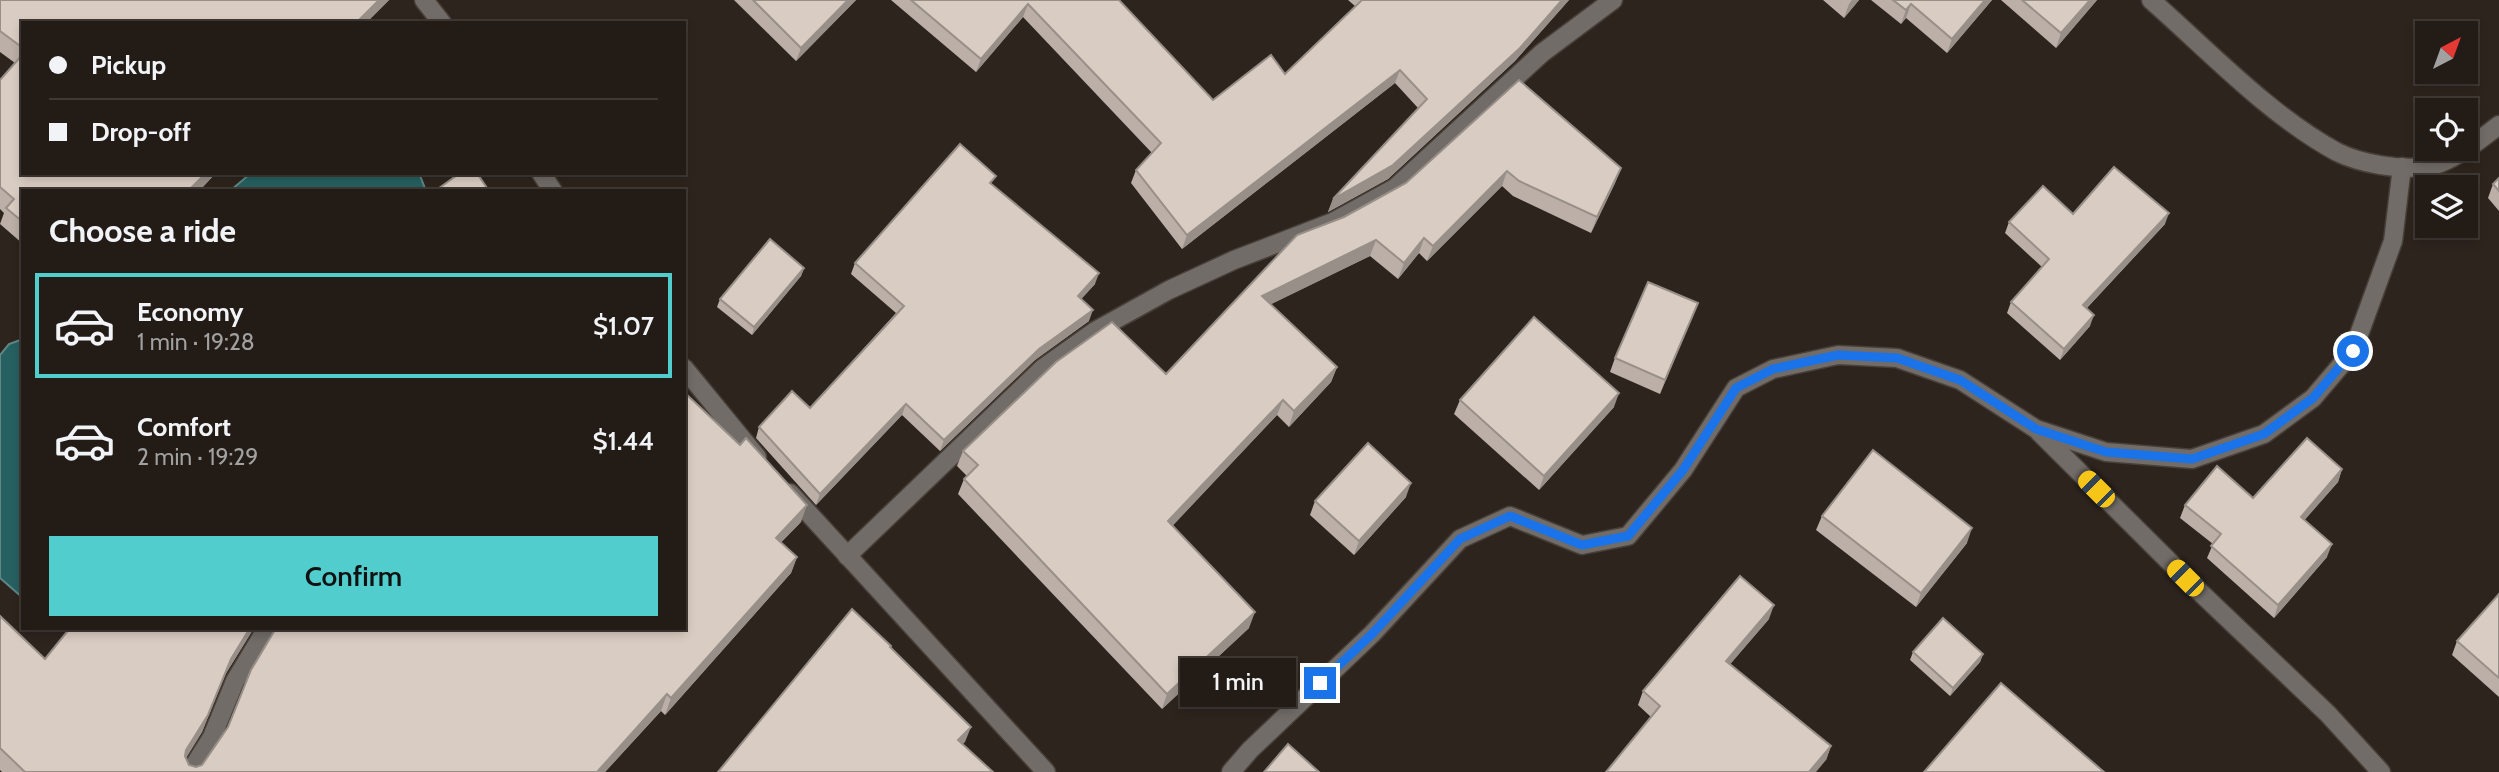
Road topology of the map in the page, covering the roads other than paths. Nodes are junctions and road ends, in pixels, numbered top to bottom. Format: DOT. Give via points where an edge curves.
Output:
graph roads {
  1 [pos="424,0"];
  2 [pos="1612,0"];
  3 [pos="2151,0"];
  4 [pos="440,21"];
  5 [pos="2499,125"];
  6 [pos="2402,167"];
  7 [pos="686,370"];
  8 [pos="2036,429"];
  9 [pos="847,556"];
  10 [pos="266,630"];
  11 [pos="190,772"];
  12 [pos="1046,772"];
  13 [pos="1231,772"];
  14 [pos="2381,772"];
  1 -- 4 [label="street"];
  2 -- 9 [label="street" via="1542,53 1395,188 1333,222 1169,290 1095,331 1043,368"];
  3 -- 6 [label="street" via="2298,128 2340,153 2389,168"];
  5 -- 6 [label="street" via="2469,149 2438,163"];
  6 -- 8 [label="street" via="2393,241 2353,351 2313,398 2264,434 2192,459 2106,452"];
  7 -- 9 [label="street"];
  8 -- 13 [label="street" via="1960,380 1897,358 1838,355 1773,369 1736,388 1683,470 1628,536 1582,545 1510,516 1460,539 1372,634"];
  8 -- 14 [label="street" via="2328,714"];
  9 -- 12 [label="street"];
  10 -- 11 [label="street"];
}
